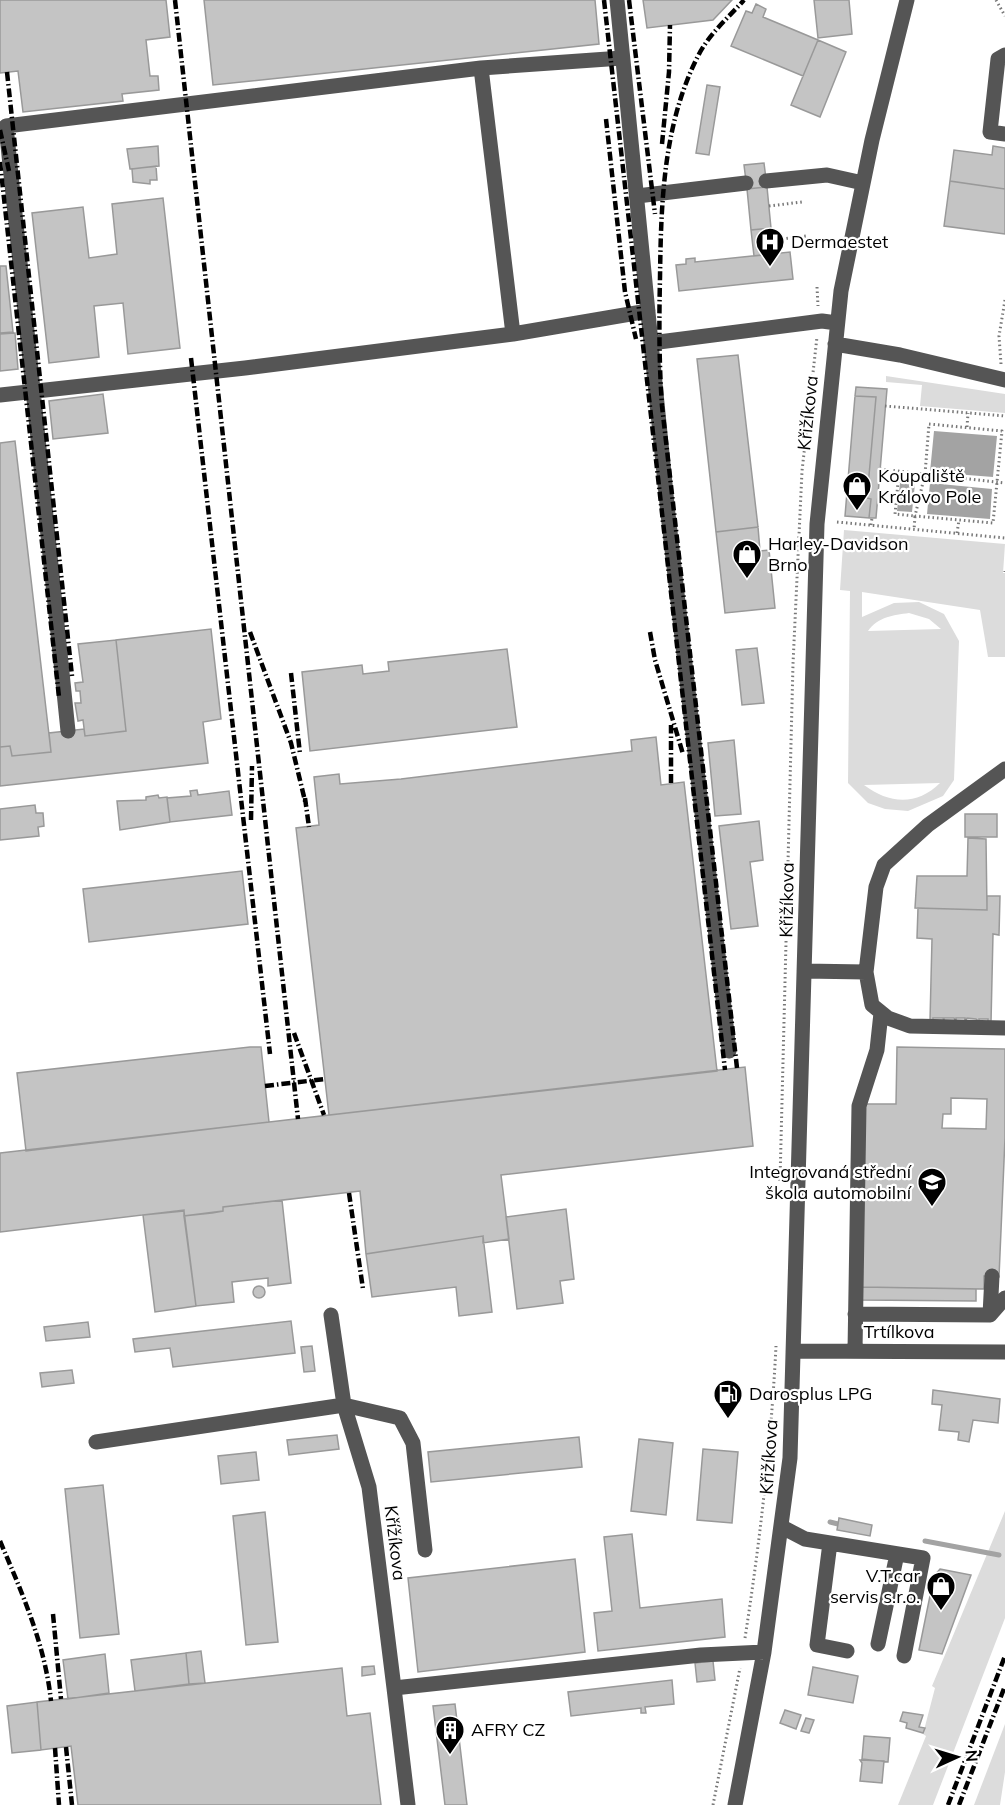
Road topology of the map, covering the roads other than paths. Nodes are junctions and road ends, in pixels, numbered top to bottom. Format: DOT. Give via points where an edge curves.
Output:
graph roads {
  1 [pos="617,0"];
  2 [pos="907,0"];
  3 [pos="1005,55"];
  4 [pos="622,58"];
  5 [pos="481,68"];
  6 [pos="1005,134"];
  7 [pos="766,181"];
  8 [pos="746,183"];
  9 [pos="863,183"];
  10 [pos="637,196"];
  11 [pos="648,311"];
  12 [pos="837,323"];
  13 [pos="513,334"];
  14 [pos="651,343"];
  15 [pos="835,344"];
  16 [pos="1003,380"];
  17 [pos="32,392"];
  18 [pos="0,395"];
  19 [pos="68,731"];
  20 [pos="1005,769"];
  21 [pos="804,971"];
  22 [pos="866,972"];
  23 [pos="881,1013"];
  24 [pos="1005,1028"];
  25 [pos="729,1051"];
  26 [pos="992,1276"];
  27 [pos="1005,1298"];
  28 [pos="855,1314"];
  29 [pos="331,1315"];
  30 [pos="990,1315"];
  31 [pos="793,1351"];
  32 [pos="855,1351"];
  33 [pos="1005,1352"];
  34 [pos="344,1405"];
  35 [pos="96,1442"];
  36 [pos="782,1527"];
  37 [pos="830,1543"];
  38 [pos="426,1550"];
  39 [pos="897,1554"];
  40 [pos="878,1644"];
  41 [pos="847,1651"];
  42 [pos="764,1652"];
  43 [pos="904,1656"];
  44 [pos="394,1688"];
  45 [pos="408,1805"];
  46 [pos="735,1805"];
  1 -- 4 [label="street"];
  2 -- 9 [label="street, Křižíkova"];
  3 -- 6 [label="street" via="998,59 990,132"];
  4 -- 5 [label="street"];
  4 -- 10 [label="street"];
  5 -- 13 [label="street"];
  5 -- 17 [label="street" via="6,126"];
  7 -- 9 [label="street" via="827,175"];
  8 -- 10 [label="street"];
  9 -- 12 [label="street, Křižíkova"];
  10 -- 11 [label="street"];
  11 -- 13 [label="street"];
  11 -- 14 [label="street"];
  12 -- 14 [label="street" via="822,321"];
  12 -- 15 [label="street, Křižíkova"];
  13 -- 17 [label="street"];
  14 -- 25 [label="street"];
  15 -- 16 [label="street"];
  15 -- 21 [label="street, Křižíkova" via="817,524"];
  17 -- 18 [label="street"];
  17 -- 19 [label="street"];
  20 -- 22 [label="street" via="928,825 884,865 876,887"];
  21 -- 22 [label="street"];
  21 -- 31 [label="street, Křižíkova"];
  22 -- 23 [label="street" via="872,1005"];
  23 -- 24 [label="street" via="910,1026"];
  23 -- 28 [label="street" via="877,1050 859,1106"];
  26 -- 30 [label="street"];
  27 -- 30 [label="street"];
  28 -- 30 [label="street"];
  28 -- 32 [label="street"];
  29 -- 34 [label="street, Křížíkova"];
  31 -- 32 [label="street, Trtílkova"];
  31 -- 36 [label="street, Křižíkova" via="790,1458"];
  32 -- 33 [label="street, Trtílkova"];
  34 -- 35 [label="street, Křížíkova"];
  34 -- 38 [label="street, Křížíkova" via="400,1418 413,1443"];
  34 -- 44 [label="street, Křížíkova" via="369,1487"];
  36 -- 37 [label="street" via="805,1539"];
  36 -- 42 [label="street, Křižíkova"];
  37 -- 39 [label="street"];
  37 -- 41 [label="street" via="817,1645"];
  39 -- 40 [label="street"];
  39 -- 43 [label="street" via="923,1558"];
  42 -- 44 [label="street" via="689,1656"];
  42 -- 46 [label="street, Křižíkova"];
  44 -- 45 [label="street, Křížíkova"];
}
